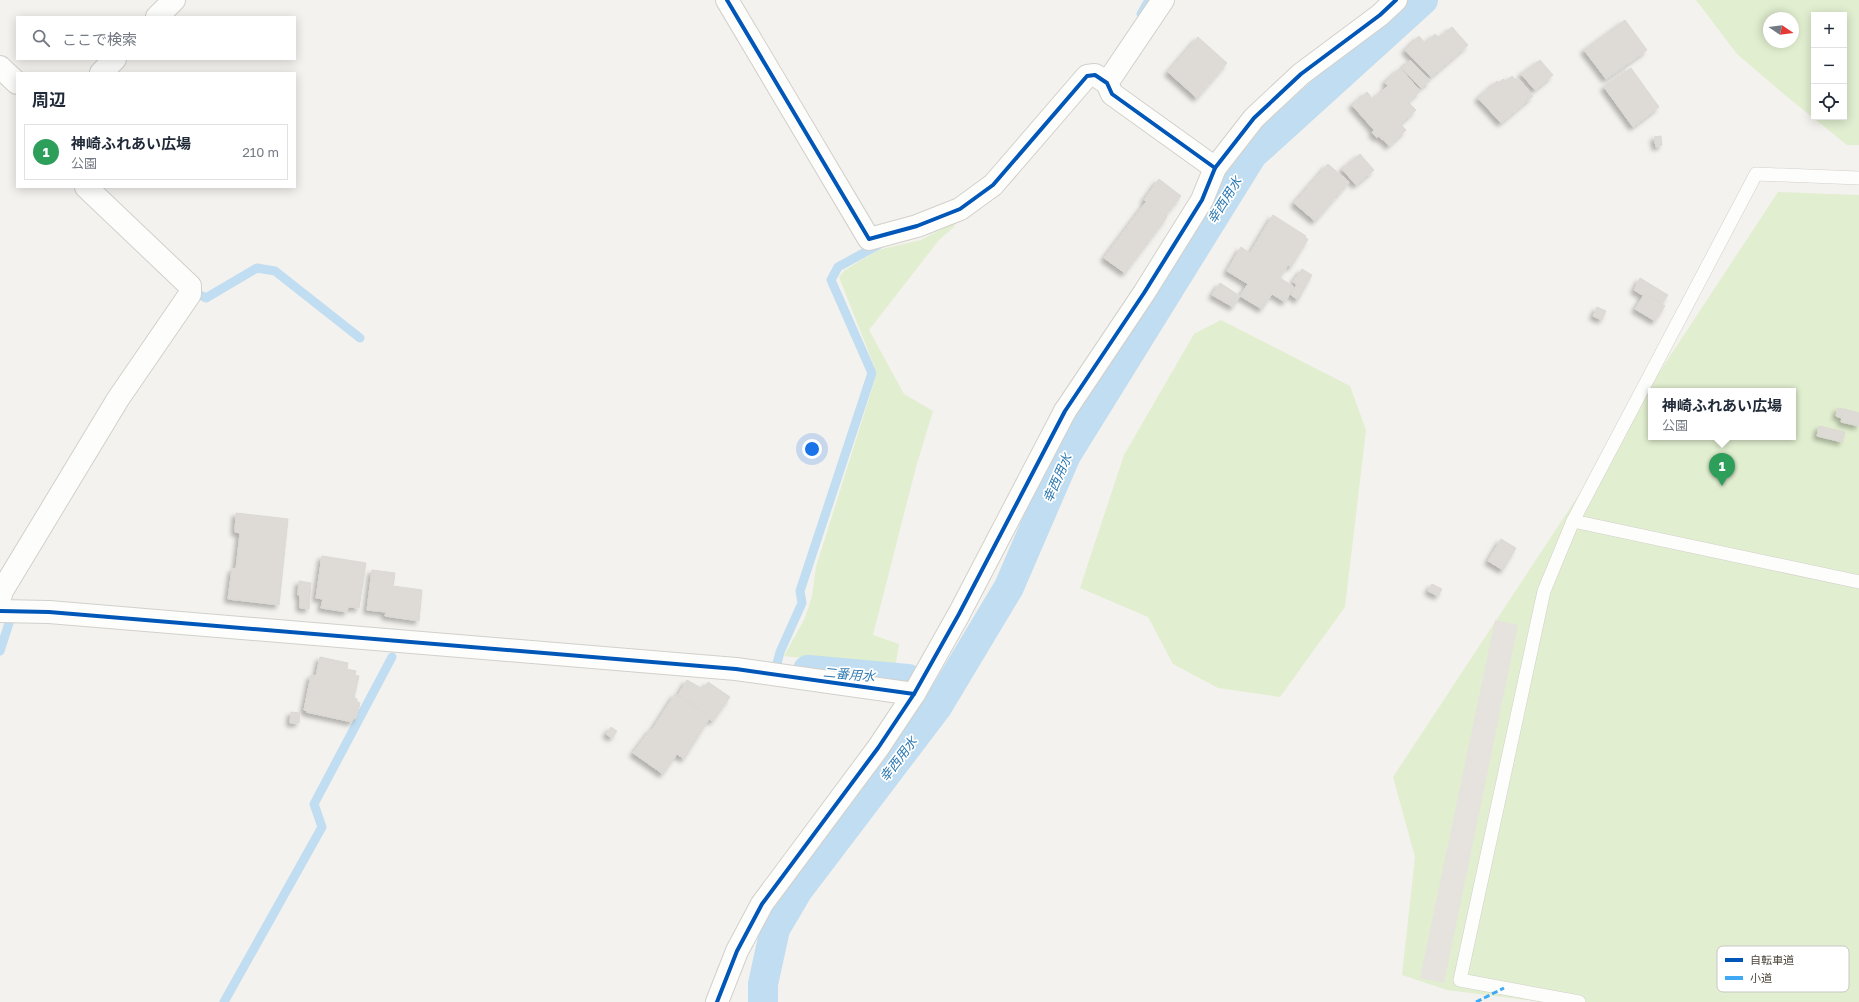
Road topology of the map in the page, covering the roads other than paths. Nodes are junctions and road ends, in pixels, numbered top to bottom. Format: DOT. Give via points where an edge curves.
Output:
graph roads {
  1 [pos="174,0"];
  2 [pos="727,0"];
  3 [pos="1163,0"];
  4 [pos="1396,0"];
  5 [pos="158,16"];
  6 [pos="114,60"];
  7 [pos="0,67"];
  8 [pos="102,72"];
  9 [pos="1101,79"];
  10 [pos="16,82"];
  11 [pos="1215,168"];
  12 [pos="1859,178"];
  13 [pos="87,188"];
  14 [pos="1573,521"];
  15 [pos="1859,582"];
  16 [pos="0,598"];
  17 [pos="0,611"];
  18 [pos="914,694"];
  19 [pos="717,1002"];
  20 [pos="1579,1002"];
  1 -- 5 [label="street"];
  2 -- 9 [label="street" via="869,239 917,226 960,209 992,185 1088,76"];
  3 -- 9 [label="street"];
  4 -- 11 [label="street" via="1296,79 1254,118"];
  6 -- 8 [label="street"];
  7 -- 10 [label="street"];
  9 -- 11 [label="street" via="1112,94"];
  11 -- 18 [label="street" via="1202,200 1065,411 959,614"];
  12 -- 14 [label="lane" via="1756,174"];
  13 -- 16 [label="street" via="190,286 190,294 118,399"];
  14 -- 15 [label="lane"];
  14 -- 20 [label="lane" via="1544,591 1460,980"];
  17 -- 18 [label="street" via="49,612 736,670"];
  18 -- 19 [label="street" via="878,748 762,904 737,951"];
}
